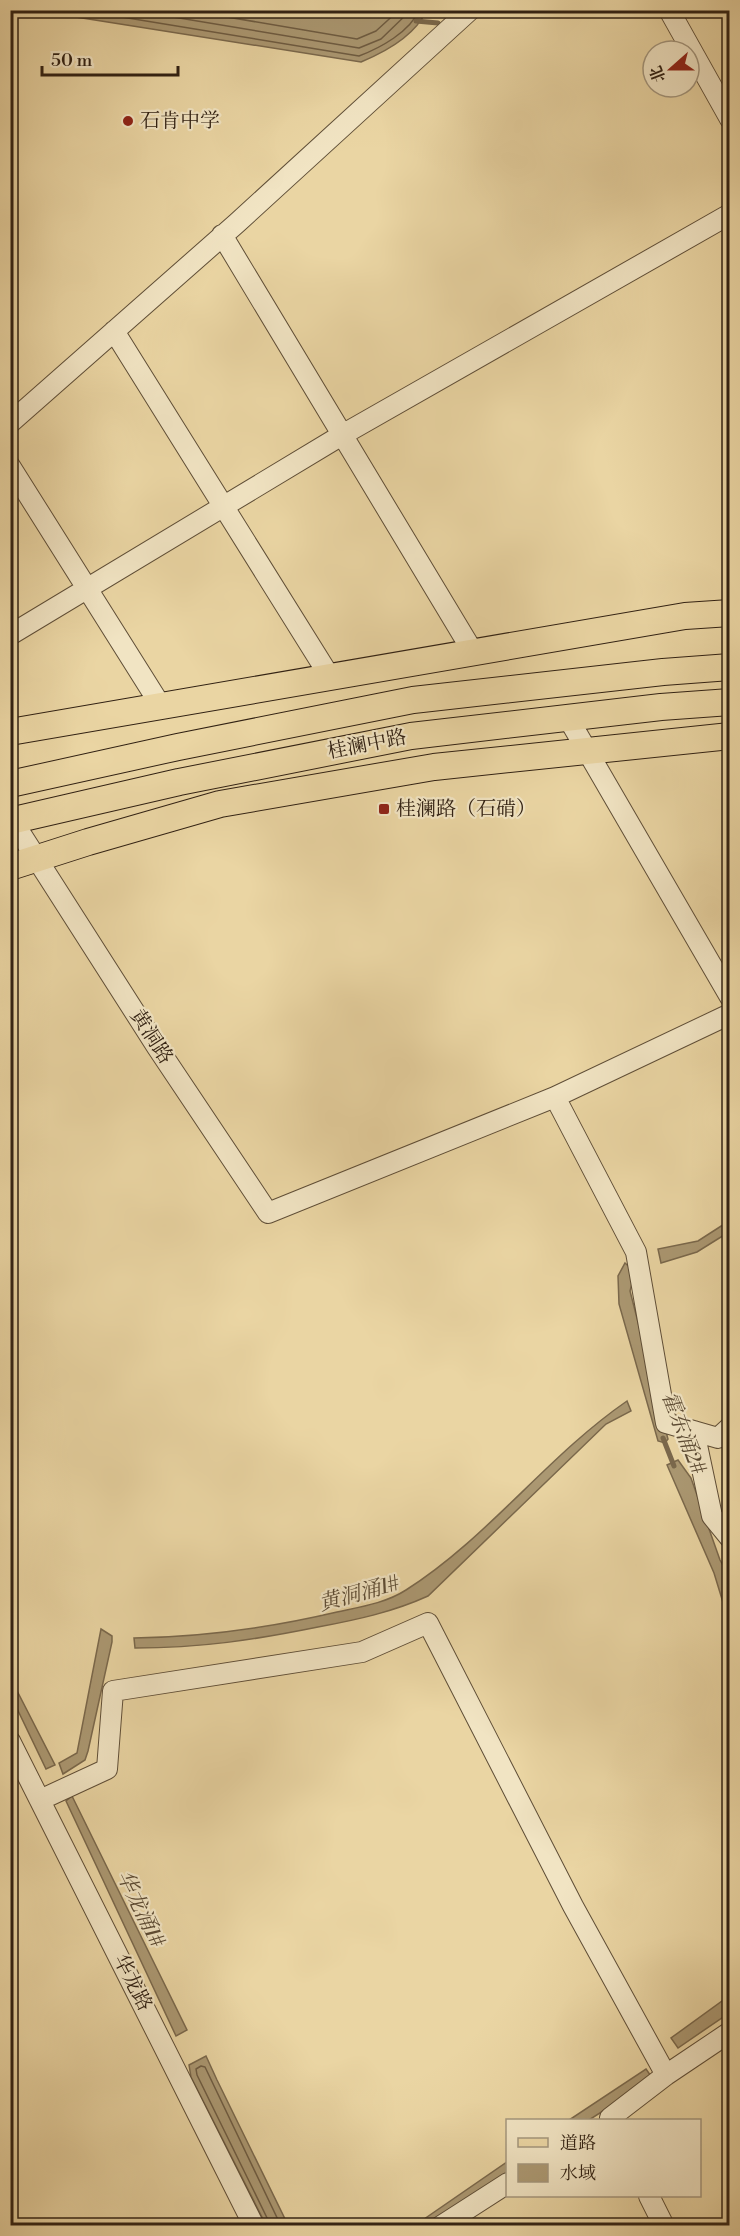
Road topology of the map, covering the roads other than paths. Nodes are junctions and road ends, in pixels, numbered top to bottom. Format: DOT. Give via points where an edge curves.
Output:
graph roads {
  1 [pos="470,10"];
  2 [pos="669,10"];
  3 [pos="729,119"];
  4 [pos="729,214"];
  5 [pos="222,235"];
  6 [pos="114,331"];
  7 [pos="10,423"];
  8 [pos="342,435"];
  9 [pos="10,466"];
  10 [pos="224,507"];
  11 [pos="87,589"];
  12 [pos="729,613"];
  13 [pos="10,635"];
  14 [pos="473,652"];
  15 [pos="729,667"];
  16 [pos="330,677"];
  17 [pos="729,702"];
  18 [pos="392,704"];
  19 [pos="161,706"];
  20 [pos="568,718"];
  21 [pos="10,732"];
  22 [pos="729,736"];
  23 [pos="587,750"];
  24 [pos="10,784"];
  25 [pos="11,820"];
  26 [pos="37,859"];
  27 [pos="10,867"];
  28 [pos="729,997"];
  29 [pos="729,1014"];
  30 [pos="555,1097"];
  31 [pos="729,1427"];
  32 [pos="694,1431"];
  33 [pos="729,1538"];
  34 [pos="10,1741"];
  35 [pos="20,1782"];
  36 [pos="40,1800"];
  37 [pos="729,2032"];
  38 [pos="666,2075"];
  39 [pos="610,2119"];
  40 [pos="506,2184"];
  41 [pos="650,2197"];
  42 [pos="254,2226"];
  43 [pos="441,2226"];
  44 [pos="664,2226"];
  1 -- 5 [label="street"];
  2 -- 3 [label="street"];
  4 -- 8 [label="street"];
  5 -- 6 [label="street"];
  5 -- 8 [label="street"];
  6 -- 7 [label="street"];
  6 -- 10 [label="street"];
  8 -- 10 [label="street"];
  8 -- 14 [label="street"];
  9 -- 11 [label="street"];
  10 -- 11 [label="street"];
  10 -- 16 [label="street"];
  11 -- 13 [label="street"];
  11 -- 19 [label="street"];
  12 -- 14 [label="main road" via="685,616"];
  14 -- 16 [label="main road"];
  14 -- 18 [label="main road"];
  15 -- 18 [label="main road, 桂澜中路"];
  16 -- 19 [label="main road"];
  17 -- 20 [label="main road, 桂澜中路"];
  18 -- 24 [label="main road, 桂澜中路"];
  19 -- 21 [label="main road"];
  20 -- 23 [label="street"];
  20 -- 25 [label="main road, 桂澜中路" via="411,736"];
  22 -- 23 [label="main road"];
  23 -- 26 [label="main road" via="434,766 220,804"];
  23 -- 28 [label="street"];
  25 -- 26 [label="street, 黄洞路"];
  26 -- 27 [label="main road"];
  26 -- 30 [label="street, 黄洞路" via="268,1213"];
  29 -- 30 [label="street"];
  30 -- 32 [label="street" via="636,1252 666,1423"];
  31 -- 32 [label="street" via="718,1438"];
  32 -- 33 [label="street" via="712,1516"];
  34 -- 35 [label="street, 华龙路"];
  35 -- 36 [label="street, 华龙路"];
  36 -- 38 [label="street" via="107,1769 112,1691 362,1652 428,1623 573,1906"];
  36 -- 42 [label="street, 华龙路"];
  37 -- 38 [label="street"];
  38 -- 39 [label="street"];
  40 -- 43 [label="street"];
  41 -- 44 [label="street"];
}
